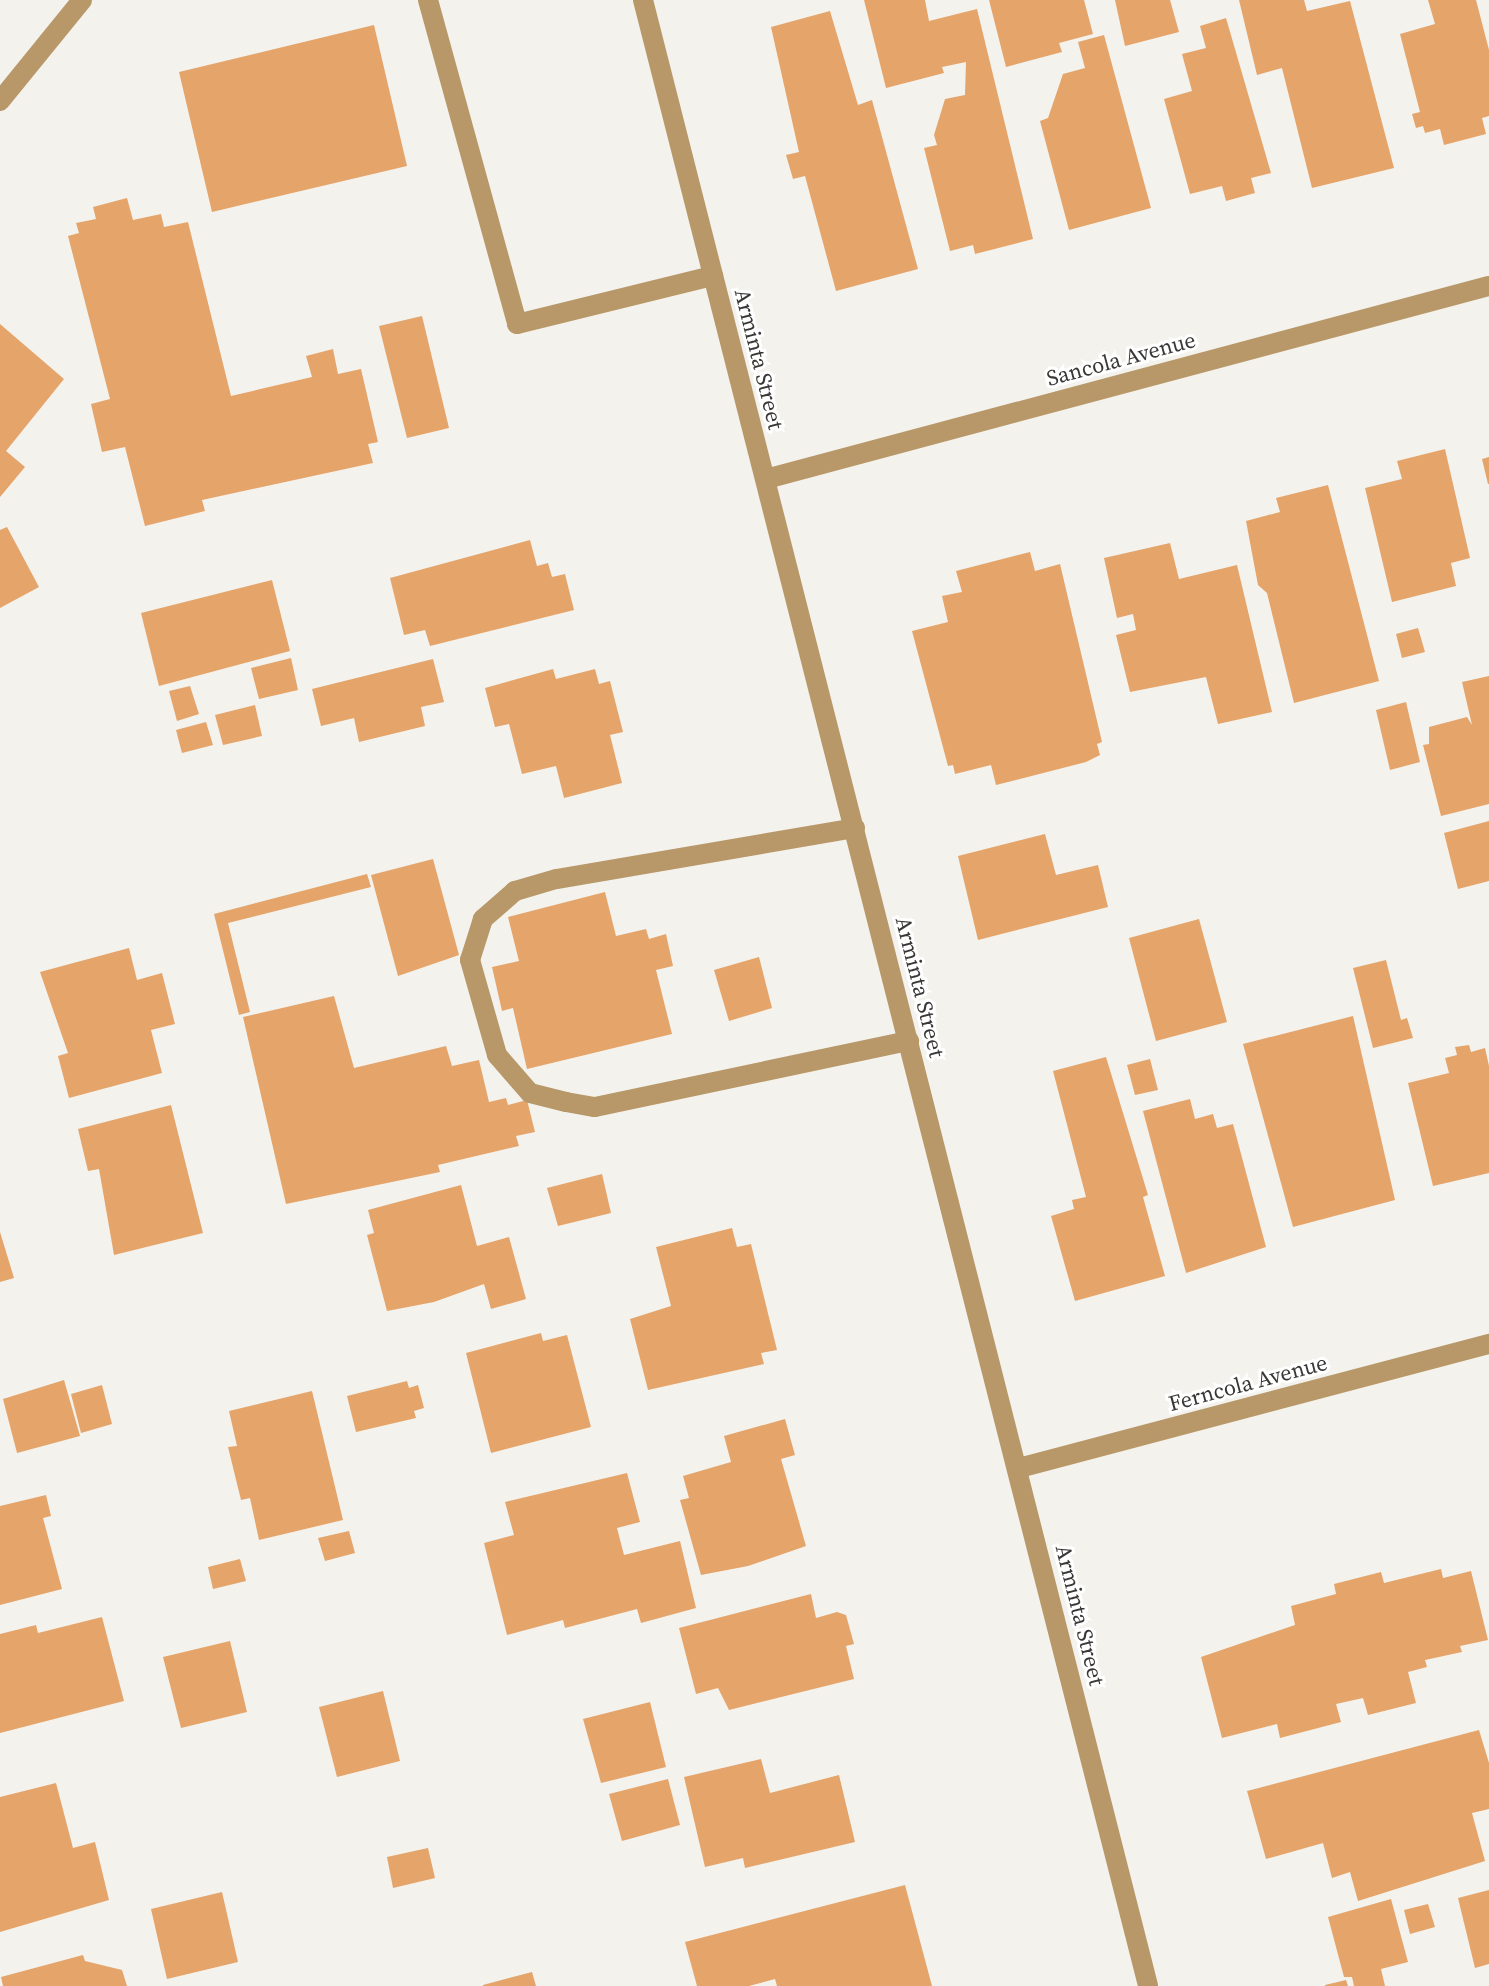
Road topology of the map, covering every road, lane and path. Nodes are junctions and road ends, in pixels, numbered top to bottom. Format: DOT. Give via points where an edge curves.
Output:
graph roads {
  1 [pos="82,0"];
  2 [pos="428,0"];
  3 [pos="643,0"];
  4 [pos="0,101"];
  5 [pos="713,276"];
  6 [pos="1489,286"];
  7 [pos="766,479"];
  8 [pos="855,828"];
  9 [pos="909,1041"];
  10 [pos="1489,1344"];
  11 [pos="1019,1468"];
  12 [pos="1148,1986"];
  1 -- 4 [label="street"];
  2 -- 5 [label="street" via="517,324"];
  3 -- 5 [label="street, Arminta Street"];
  5 -- 7 [label="street, Arminta Street"];
  6 -- 7 [label="street, Sancola Avenue"];
  7 -- 8 [label="street, Arminta Street"];
  8 -- 9 [label="street, Arminta Street"];
  8 -- 9 [label="street" via="556,879 515,891 483,919 470,960 497,1055 530,1093 566,1102 595,1107"];
  9 -- 11 [label="street, Arminta Street"];
  10 -- 11 [label="street, Ferncola Avenue"];
  11 -- 12 [label="street, Arminta Street"];
}
